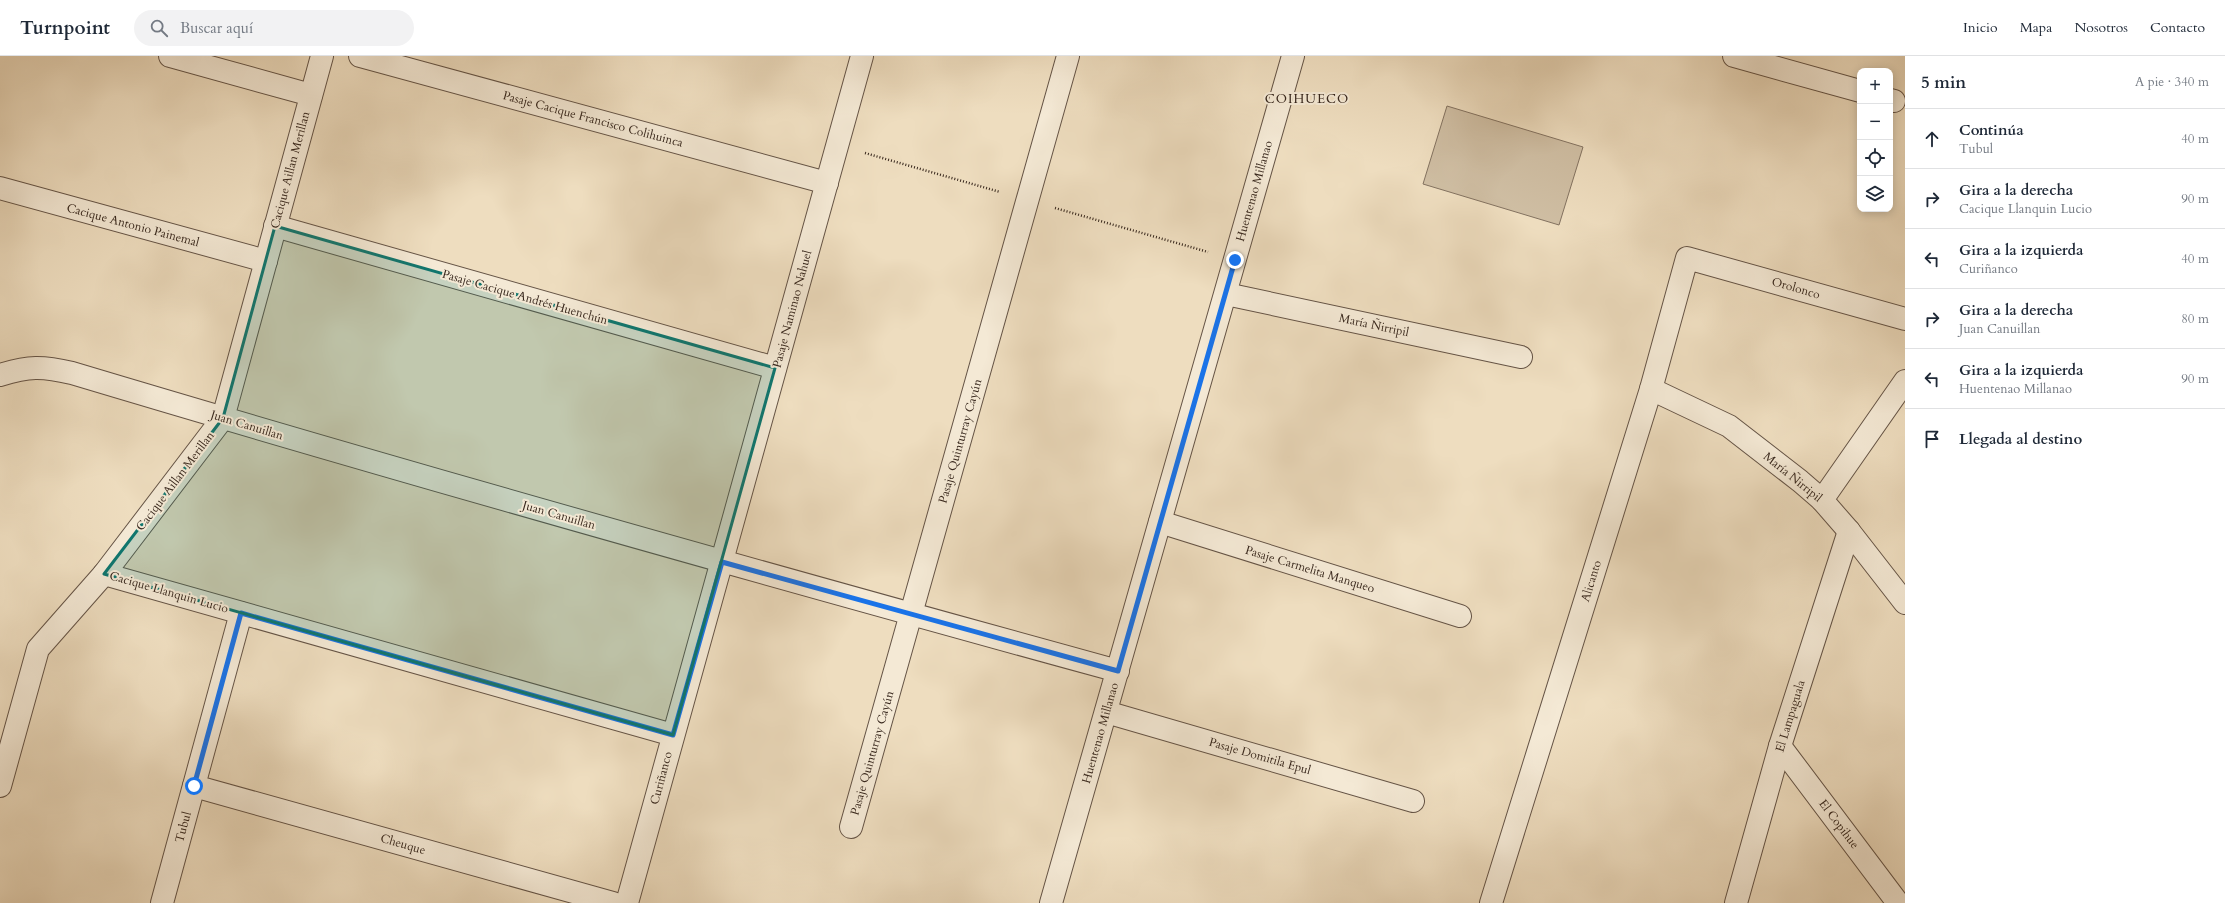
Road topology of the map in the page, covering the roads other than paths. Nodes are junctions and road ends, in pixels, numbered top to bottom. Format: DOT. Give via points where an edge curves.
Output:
graph roads {
  1 [pos="170,56"];
  2 [pos="322,56"];
  3 [pos="360,56"];
  4 [pos="862,56"];
  5 [pos="1068,56"];
  6 [pos="1293,56"];
  7 [pos="1734,56"];
  8 [pos="1759,59"];
  9 [pos="1857,91"];
  10 [pos="311,95"];
  11 [pos="827,183"];
  12 [pos="0,188"];
  13 [pos="275,226"];
  14 [pos="1687,258"];
  15 [pos="266,261"];
  16 [pos="1226,294"];
  17 [pos="1905,319"];
  18 [pos="1522,357"];
  19 [pos="776,368"];
  20 [pos="0,374"];
  21 [pos="1905,381"];
  22 [pos="1651,389"];
  23 [pos="223,418"];
  24 [pos="1822,500"];
  25 [pos="1160,522"];
  26 [pos="1849,531"];
  27 [pos="722,562"];
  28 [pos="104,574"];
  29 [pos="1905,602"];
  30 [pos="241,613"];
  31 [pos="911,614"];
  32 [pos="1460,616"];
  33 [pos="1118,671"];
  34 [pos="1106,712"];
  35 [pos="673,735"];
  36 [pos="1780,746"];
  37 [pos="0,786"];
  38 [pos="194,786"];
  39 [pos="1413,801"];
  40 [pos="851,827"];
  41 [pos="162,903"];
  42 [pos="613,903"];
  43 [pos="627,903"];
  44 [pos="1051,903"];
  45 [pos="1492,903"];
  46 [pos="1736,903"];
  47 [pos="1898,903"];
  1 -- 10 [label="street"];
  2 -- 10 [label="street, Cacique Aillan Merillan"];
  3 -- 11 [label="street, Pasaje Cacique Francisco Colihuinca"];
  4 -- 11 [label="street, Pasaje Naminao Nahuel"];
  5 -- 31 [label="street, Pasaje Quinturray Cayún"];
  6 -- 16 [label="street, Huentenao Millanao"];
  7 -- 8 [label="street"];
  8 -- 9 [label="street"];
  10 -- 13 [label="street, Cacique Aillan Merillan"];
  11 -- 19 [label="street, Pasaje Naminao Nahuel"];
  12 -- 15 [label="street, Cacique Antonio Painemal"];
  13 -- 15 [label="street, Cacique Aillan Merillan"];
  13 -- 19 [label="street, Pasaje Cacique Andrés Huenchún"];
  14 -- 17 [label="street, Orolonco"];
  14 -- 22 [label="street, Alicanto"];
  15 -- 23 [label="street, Cacique Aillan Merillan"];
  16 -- 18 [label="street, María Ñirripil"];
  16 -- 25 [label="street, Huentenao Millanao"];
  19 -- 27 [label="street, Pasaje Naminao Nahuel"];
  20 -- 23 [label="street, Juan Canuillan" via="23,368 46,367"];
  21 -- 24 [label="street"];
  22 -- 24 [label="street, María Ñirripil" via="1729,426"];
  22 -- 45 [label="street, Alicanto"];
  23 -- 27 [label="street, Juan Canuillan"];
  23 -- 28 [label="street, Cacique Aillan Merillan"];
  24 -- 26 [label="street, María Ñirripil"];
  25 -- 32 [label="street, Pasaje Carmelita Manqueo"];
  25 -- 33 [label="street, Huentenao Millanao"];
  26 -- 29 [label="street, María Ñirripil"];
  26 -- 36 [label="street, El Lampaguala"];
  27 -- 31 [label="street, Juan Canuillan"];
  27 -- 35 [label="street, Curiñanco"];
  28 -- 30 [label="street, Cacique Llanquin Lucio"];
  28 -- 37 [label="street, Cacique Aillan Merillan" via="38,649"];
  30 -- 35 [label="street, Cacique Llanquin Lucio"];
  30 -- 38 [label="street, Tubul"];
  31 -- 33 [label="street, Juan Canuillan"];
  31 -- 40 [label="street, Pasaje Quinturray Cayún"];
  33 -- 34 [label="street, Huentenao Millanao"];
  34 -- 39 [label="street, Pasaje Domitila Epul"];
  34 -- 44 [label="street, Huentenao Millanao"];
  35 -- 43 [label="street, Curiñanco"];
  36 -- 46 [label="street, El Lampaguala"];
  36 -- 47 [label="street, El Copihue"];
  38 -- 41 [label="street, Tubul"];
  38 -- 42 [label="street, Cheuque"];
}
